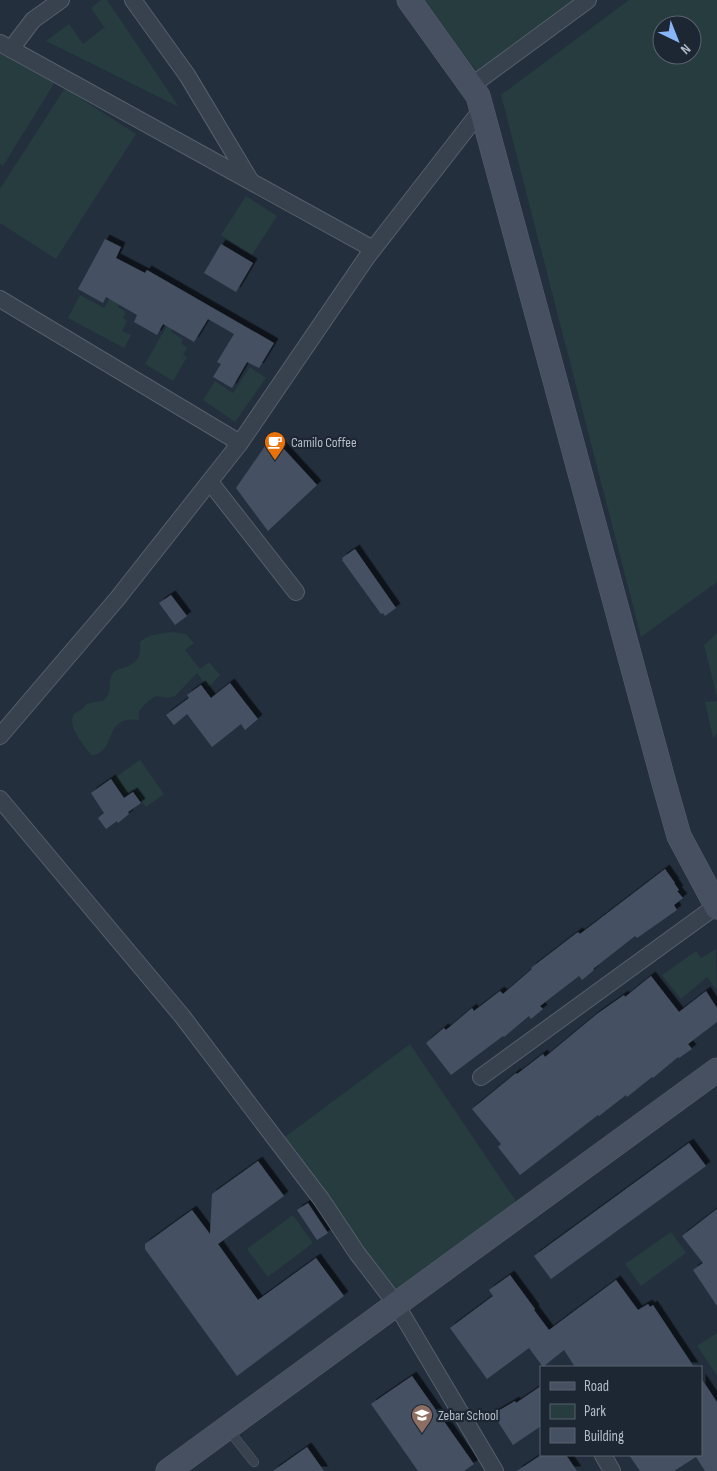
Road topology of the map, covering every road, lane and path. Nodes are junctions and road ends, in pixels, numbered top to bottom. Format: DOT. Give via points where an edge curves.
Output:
graph roads {
  1 [pos="61,0"];
  2 [pos="133,0"];
  3 [pos="409,0"];
  4 [pos="588,0"];
  5 [pos="6,46"];
  6 [pos="471,86"];
  7 [pos="482,109"];
  8 [pos="251,182"];
  9 [pos="373,249"];
  10 [pos="0,299"];
  11 [pos="240,443"];
  12 [pos="210,482"];
  13 [pos="296,592"];
  14 [pos="0,736"];
  15 [pos="0,799"];
  16 [pos="716,906"];
  17 [pos="717,1070"];
  18 [pos="481,1077"];
  19 [pos="396,1304"];
  20 [pos="227,1428"];
  21 [pos="604,1456"];
  22 [pos="254,1462"];
  23 [pos="168,1471"];
  24 [pos="495,1471"];
  25 [pos="612,1471"];
  1 -- 5 [label="street" via="33,20"];
  2 -- 8 [label="street" via="186,75"];
  3 -- 6 [label="street"];
  4 -- 6 [label="street"];
  5 -- 8 [label="street"];
  6 -- 7 [label="street"];
  7 -- 9 [label="street"];
  7 -- 16 [label="street" via="679,836"];
  8 -- 9 [label="street"];
  9 -- 11 [label="street"];
  10 -- 11 [label="street"];
  11 -- 12 [label="street"];
  12 -- 13 [label="street"];
  12 -- 14 [label="street" via="117,599"];
  15 -- 19 [label="street" via="182,1016"];
  16 -- 18 [label="street"];
  17 -- 19 [label="street"];
  19 -- 20 [label="street"];
  19 -- 24 [label="street"];
  20 -- 22 [label="lane"];
  20 -- 23 [label="street"];
  21 -- 25 [label="street"];
}
